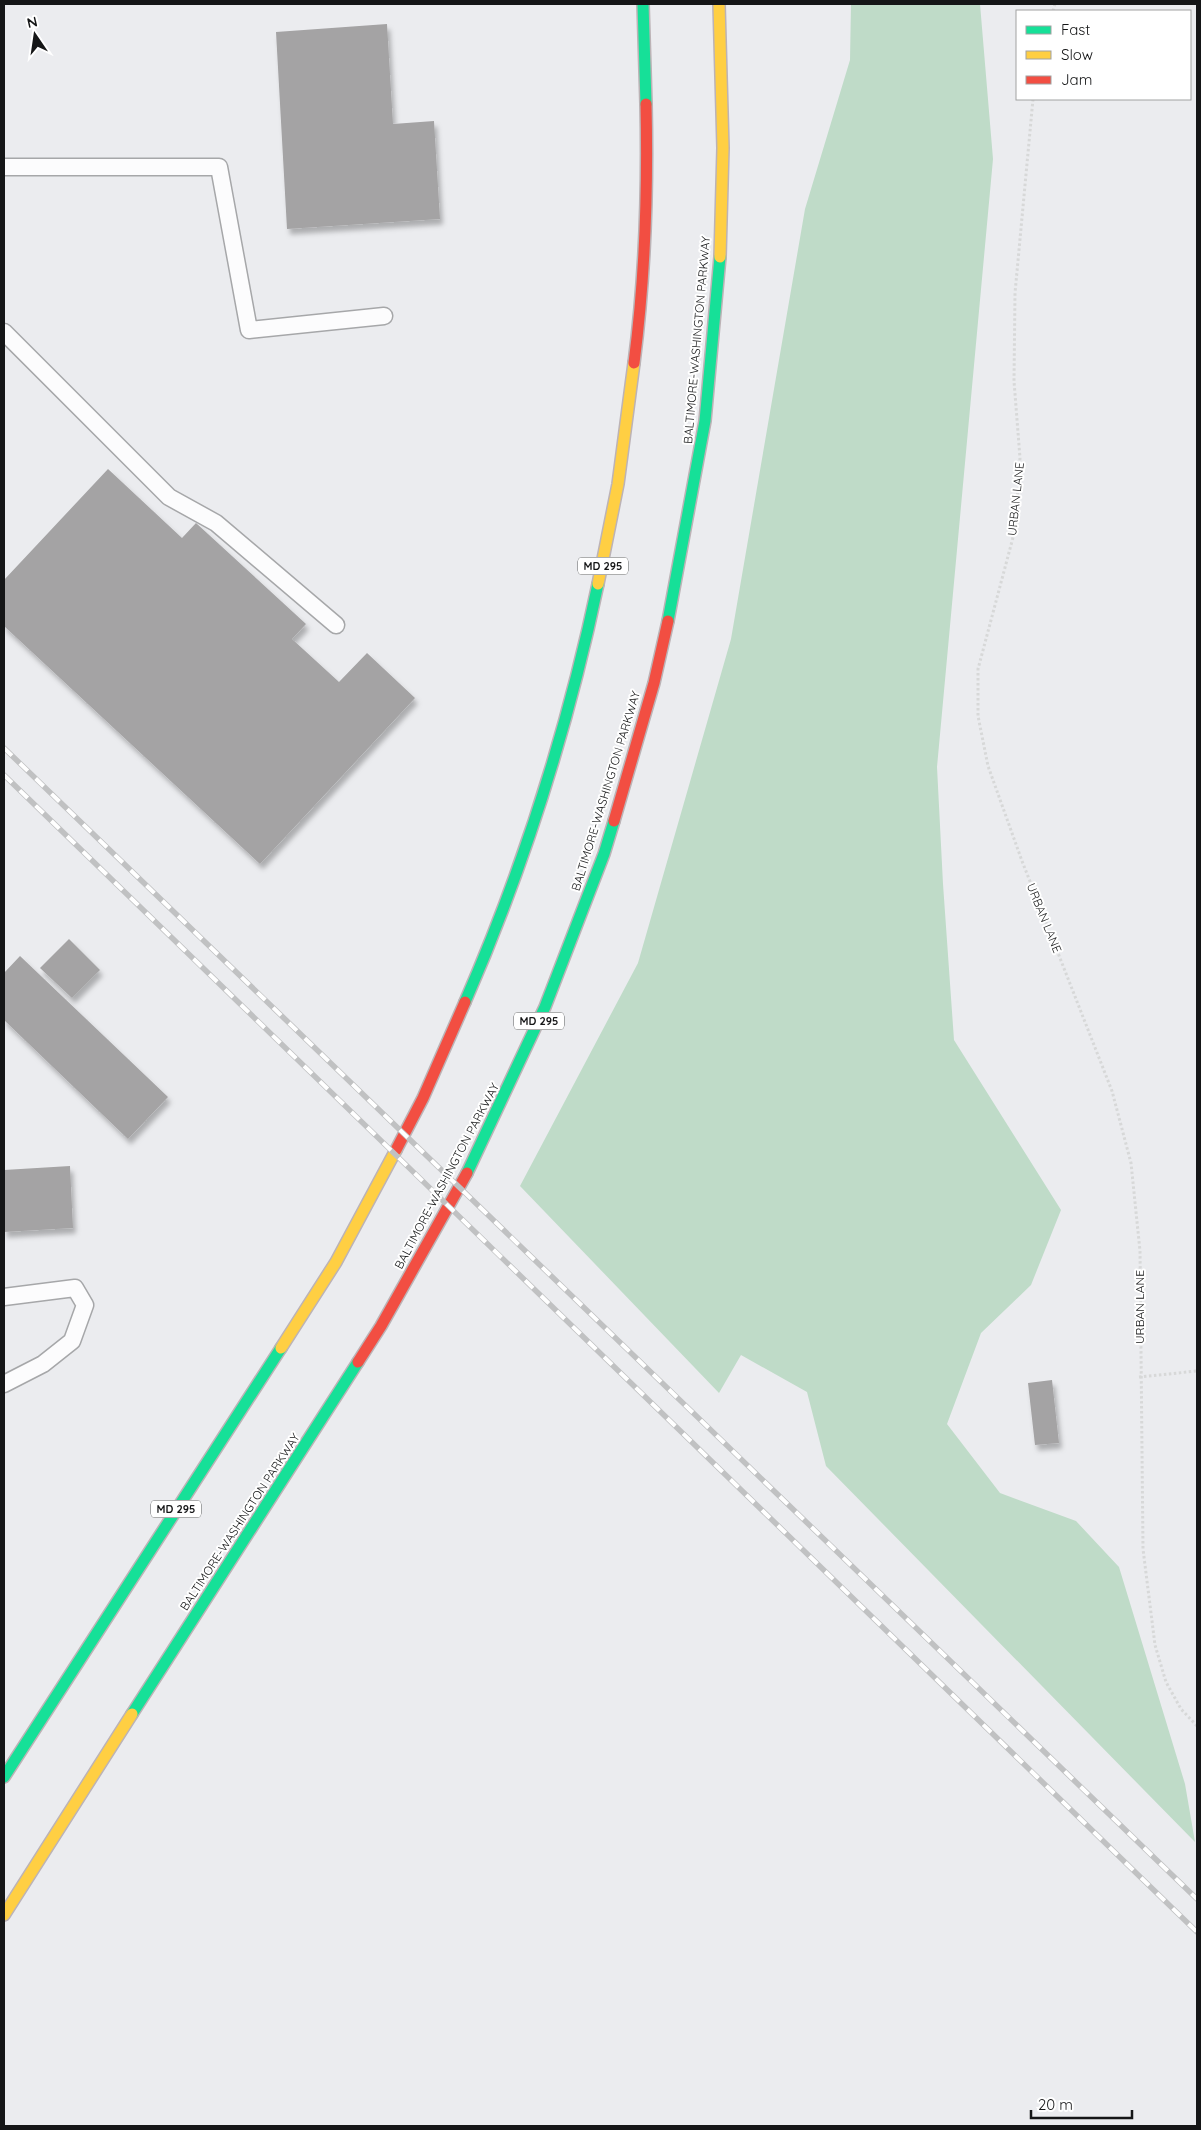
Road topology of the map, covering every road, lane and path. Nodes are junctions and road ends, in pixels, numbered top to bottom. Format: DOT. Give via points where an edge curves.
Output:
graph roads {
  1 [pos="644,4"];
  2 [pos="719,4"];
  3 [pos="1033,100"];
  4 [pos="4,167"];
  5 [pos="384,316"];
  6 [pos="4,332"];
  7 [pos="336,626"];
  8 [pos="4,1298"];
  9 [pos="1197,1371"];
  10 [pos="1140,1377"];
  11 [pos="4,1384"];
  12 [pos="1197,1726"];
  13 [pos="4,1777"];
  14 [pos="4,1915"];
  1 -- 13 [label="highway, MD 295" via="648,117 646,202 625,437 595,604 574,691 525,853 487,952 422,1100 349,1241"];
  2 -- 14 [label="highway, BALTIMORE-WASHINGTON PARKWAY / MD 295" via="723,148 721,240 705,421 675,590 654,683 604,854 578,926 507,1092 419,1262 327,1412"];
  3 -- 10 [label="path, URBAN LANE" via="1015,293 1014,381 1020,458 1015,530 978,669 978,716 988,766 1112,1091 1132,1163 1140,1251"];
  4 -- 5 [label="lane" via="219,167 249,330"];
  6 -- 7 [label="lane" via="169,497 216,524"];
  8 -- 11 [label="lane" via="75,1288 85,1305 72,1341 43,1364"];
  9 -- 10 [label="path"];
  10 -- 12 [label="path, URBAN LANE" via="1143,1549 1155,1646 1166,1682 1181,1709"];
}
